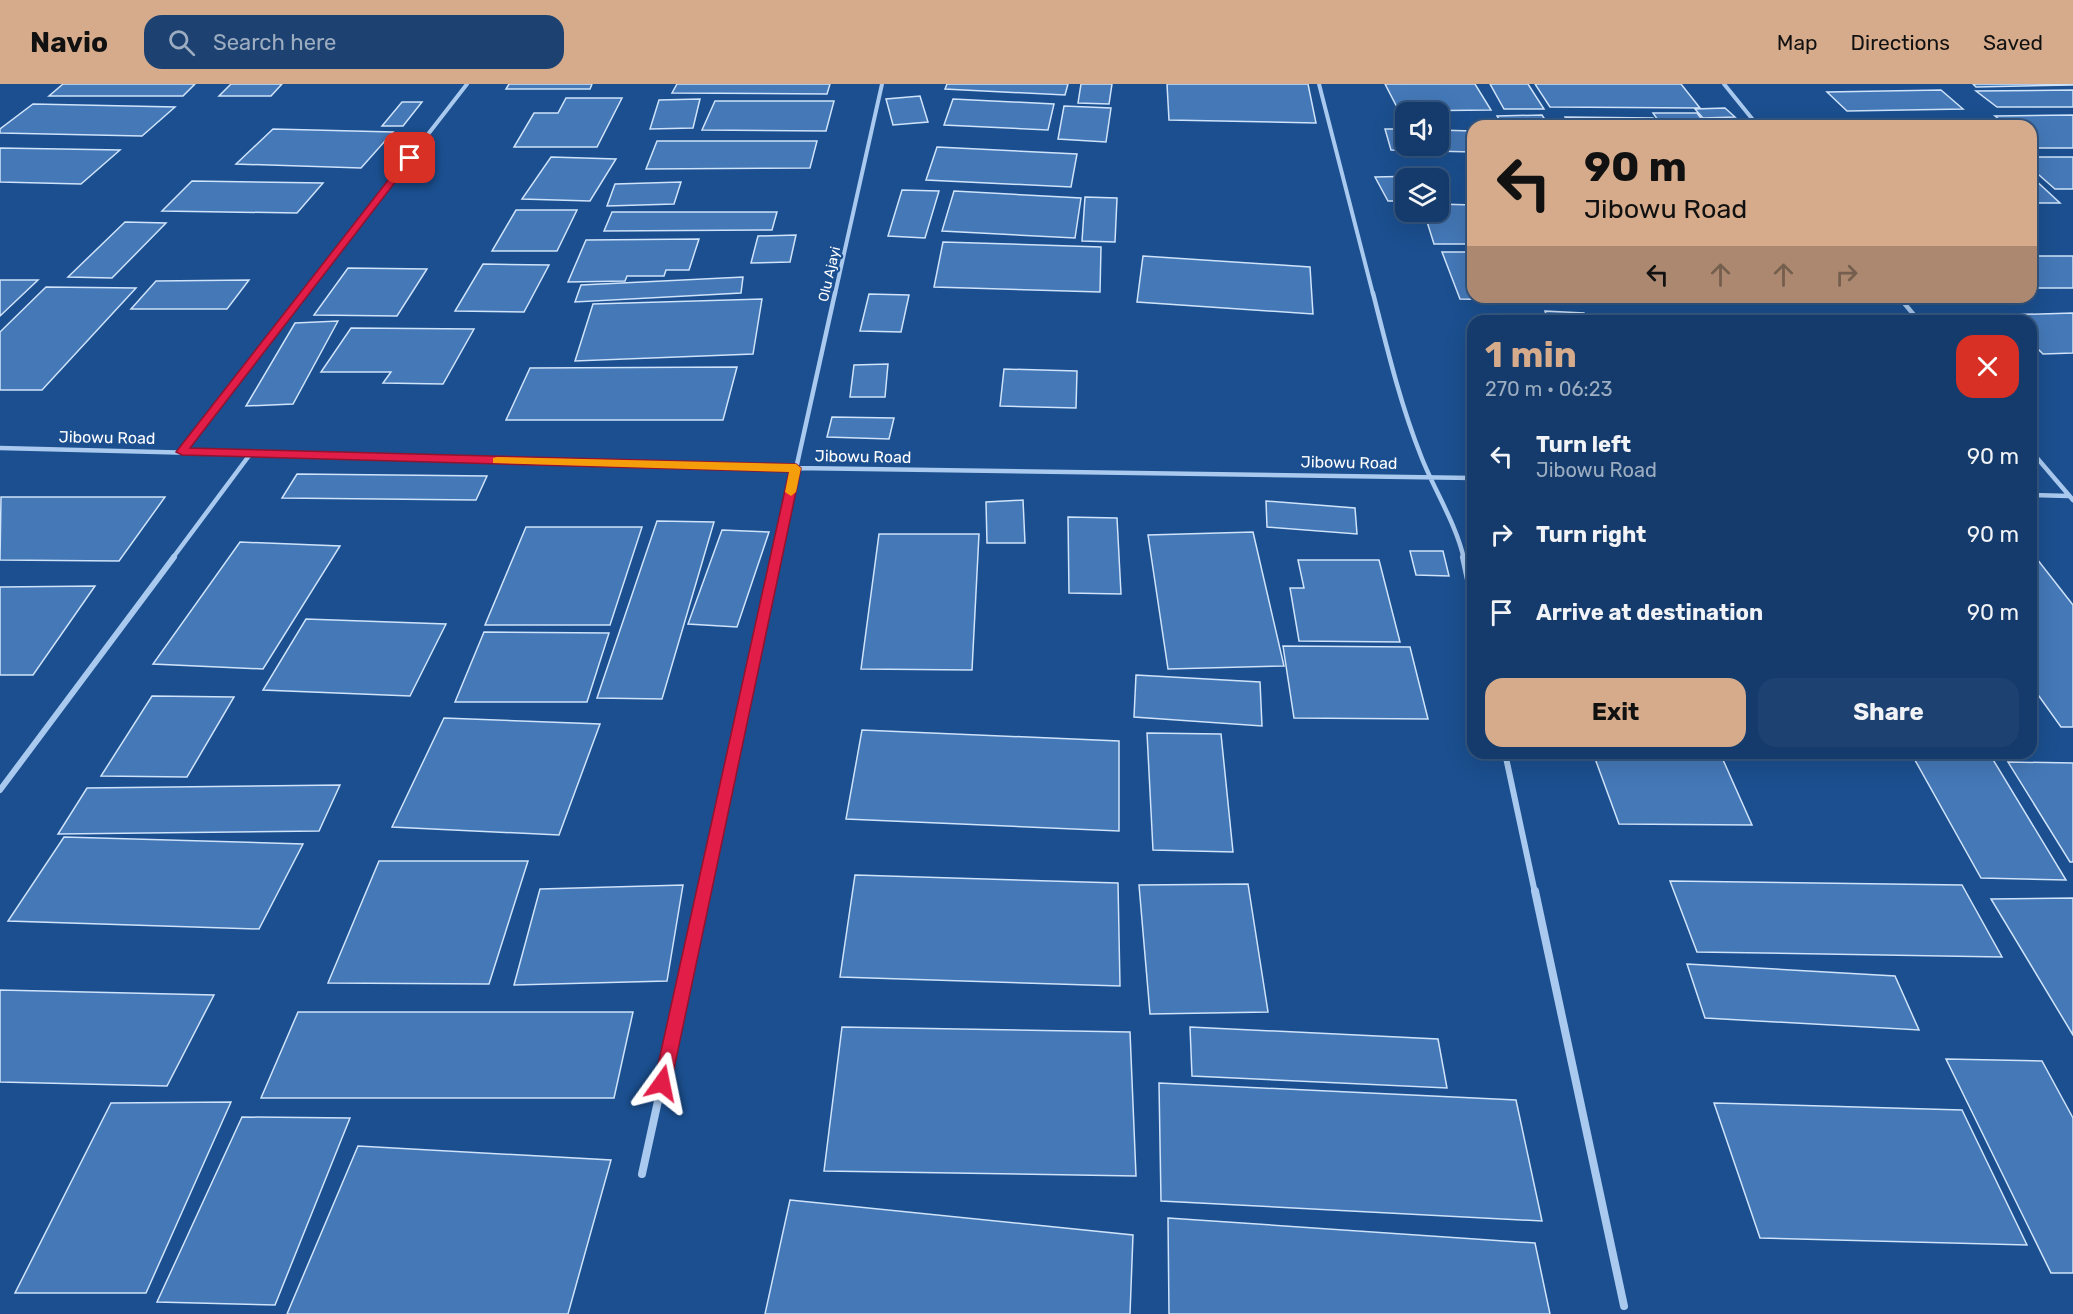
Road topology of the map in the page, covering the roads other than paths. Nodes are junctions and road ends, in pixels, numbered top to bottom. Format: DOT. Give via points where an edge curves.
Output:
graph roads {
  1 [pos="467,84"];
  2 [pos="882,84"];
  3 [pos="1318,84"];
  4 [pos="1724,84"];
  5 [pos="1753,120"];
  6 [pos="1904,303"];
  7 [pos="1914,315"];
  8 [pos="0,448"];
  9 [pos="182,452"];
  10 [pos="251,453"];
  11 [pos="2037,458"];
  12 [pos="796,468"];
  13 [pos="1429,477"];
  14 [pos="1467,478"];
  15 [pos="2037,495"];
  16 [pos="2072,498"];
  17 [pos="1467,574"];
  18 [pos="1506,759"];
  19 [pos="0,790"];
  20 [pos="642,1174"];
  21 [pos="1624,1306"];
  1 -- 9 [label="street"];
  2 -- 12 [label="street, Olu Ajayi"];
  3 -- 13 [label="street" via="1402,407"];
  4 -- 5 [label="street"];
  6 -- 7 [label="street"];
  8 -- 9 [label="street, Jibowu Road"];
  9 -- 10 [label="street, Jibowu Road"];
  10 -- 12 [label="street, Jibowu Road"];
  10 -- 19 [label="street"];
  11 -- 16 [label="street"];
  12 -- 13 [label="street, Jibowu Road"];
  12 -- 20 [label="street, Olu Ajayi"];
  13 -- 14 [label="street, Jibowu Road"];
  13 -- 17 [label="street" via="1461,546"];
  15 -- 16 [label="street"];
  18 -- 21 [label="street"];
}
